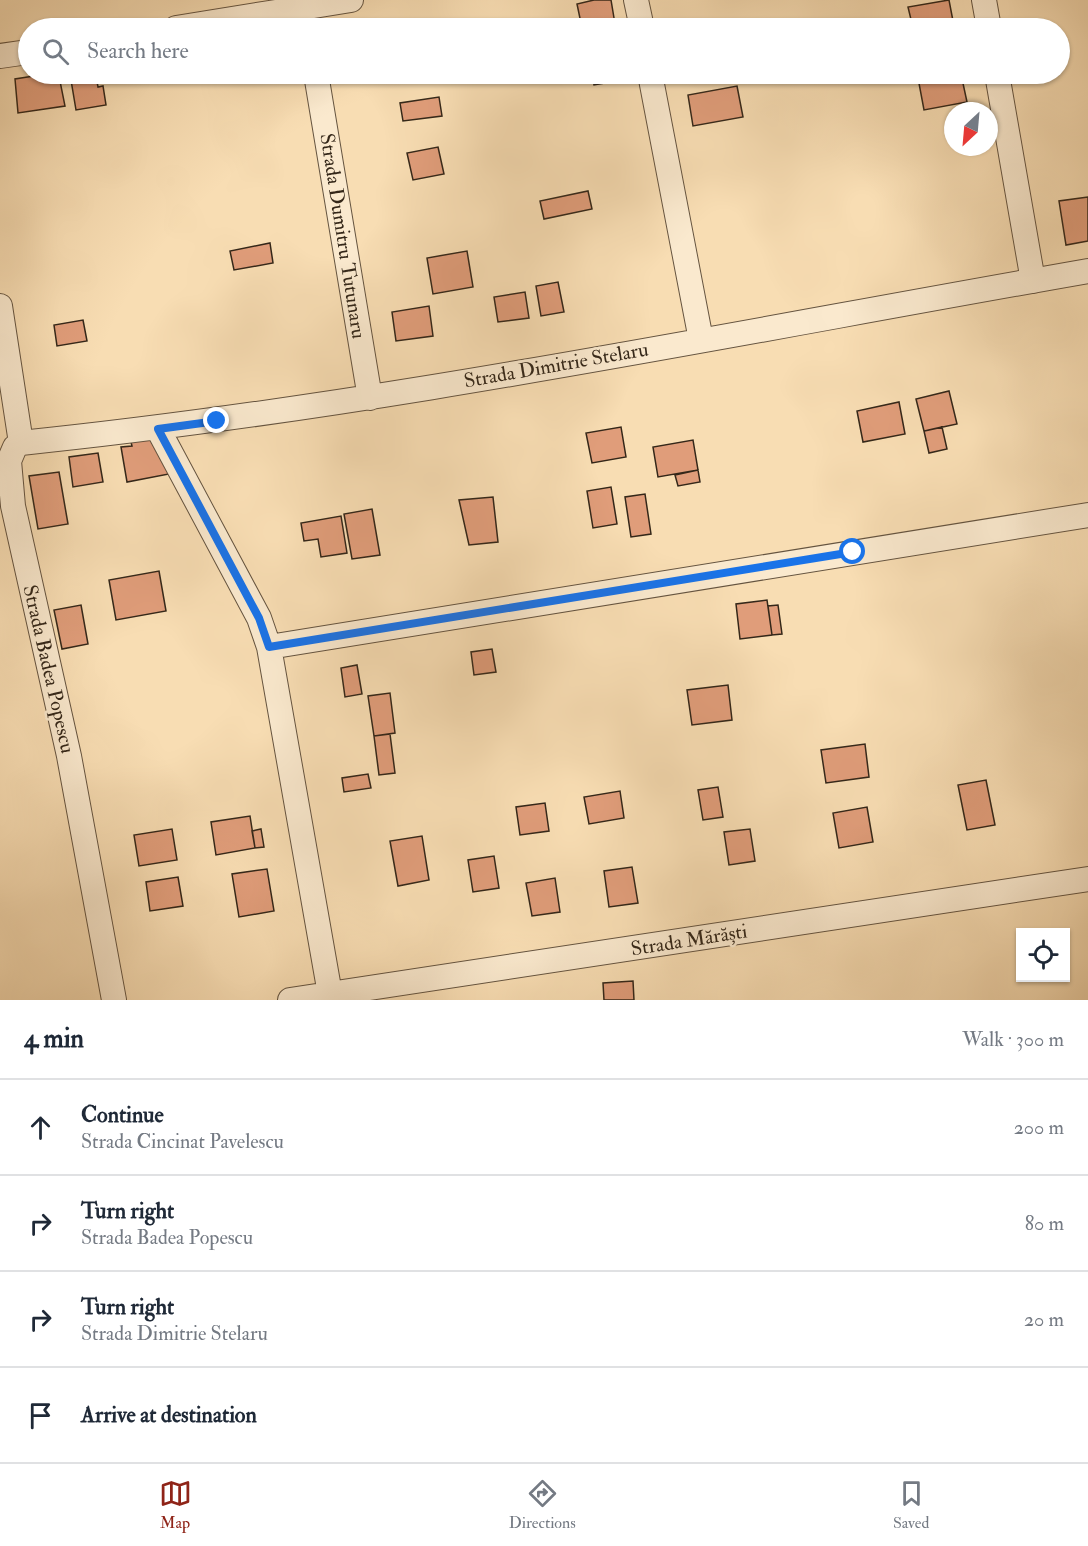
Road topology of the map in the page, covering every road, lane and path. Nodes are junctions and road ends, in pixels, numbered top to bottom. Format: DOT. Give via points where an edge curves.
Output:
graph roads {
  1 [pos="351,0"];
  2 [pos="636,0"];
  3 [pos="984,0"];
  4 [pos="307,18"];
  5 [pos="640,18"];
  6 [pos="987,18"];
  7 [pos="18,53"];
  8 [pos="0,56"];
  9 [pos="318,84"];
  10 [pos="652,84"];
  11 [pos="999,84"];
  12 [pos="1088,271"];
  13 [pos="1033,281"];
  14 [pos="0,306"];
  15 [pos="700,340"];
  16 [pos="370,398"];
  17 [pos="158,429"];
  18 [pos="21,443"];
  19 [pos="1088,515"];
  20 [pos="269,647"];
  21 [pos="1088,879"];
  22 [pos="330,994"];
  23 [pos="114,1000"];
  24 [pos="290,1000"];
  1 -- 4 [label="street"];
  2 -- 5 [label="street"];
  3 -- 6 [label="street"];
  7 -- 8 [label="street"];
  9 -- 16 [label="street, Strada Dumitru Tutunaru"];
  10 -- 15 [label="street"];
  11 -- 13 [label="street"];
  12 -- 13 [label="street, Strada Dimitrie Stelaru"];
  13 -- 15 [label="street, Strada Dimitrie Stelaru"];
  14 -- 18 [label="street"];
  15 -- 16 [label="street, Strada Dimitrie Stelaru"];
  16 -- 17 [label="street, Strada Dimitrie Stelaru"];
  17 -- 18 [label="street, Strada Dimitrie Stelaru"];
  17 -- 20 [label="street" via="259,618"];
  18 -- 23 [label="street, Strada Badea Popescu" via="9,461 13,506 69,756"];
  19 -- 20 [label="street"];
  20 -- 22 [label="street"];
  21 -- 22 [label="street, Strada Mărăști"];
  22 -- 24 [label="street, Strada Mărăști"];
}
